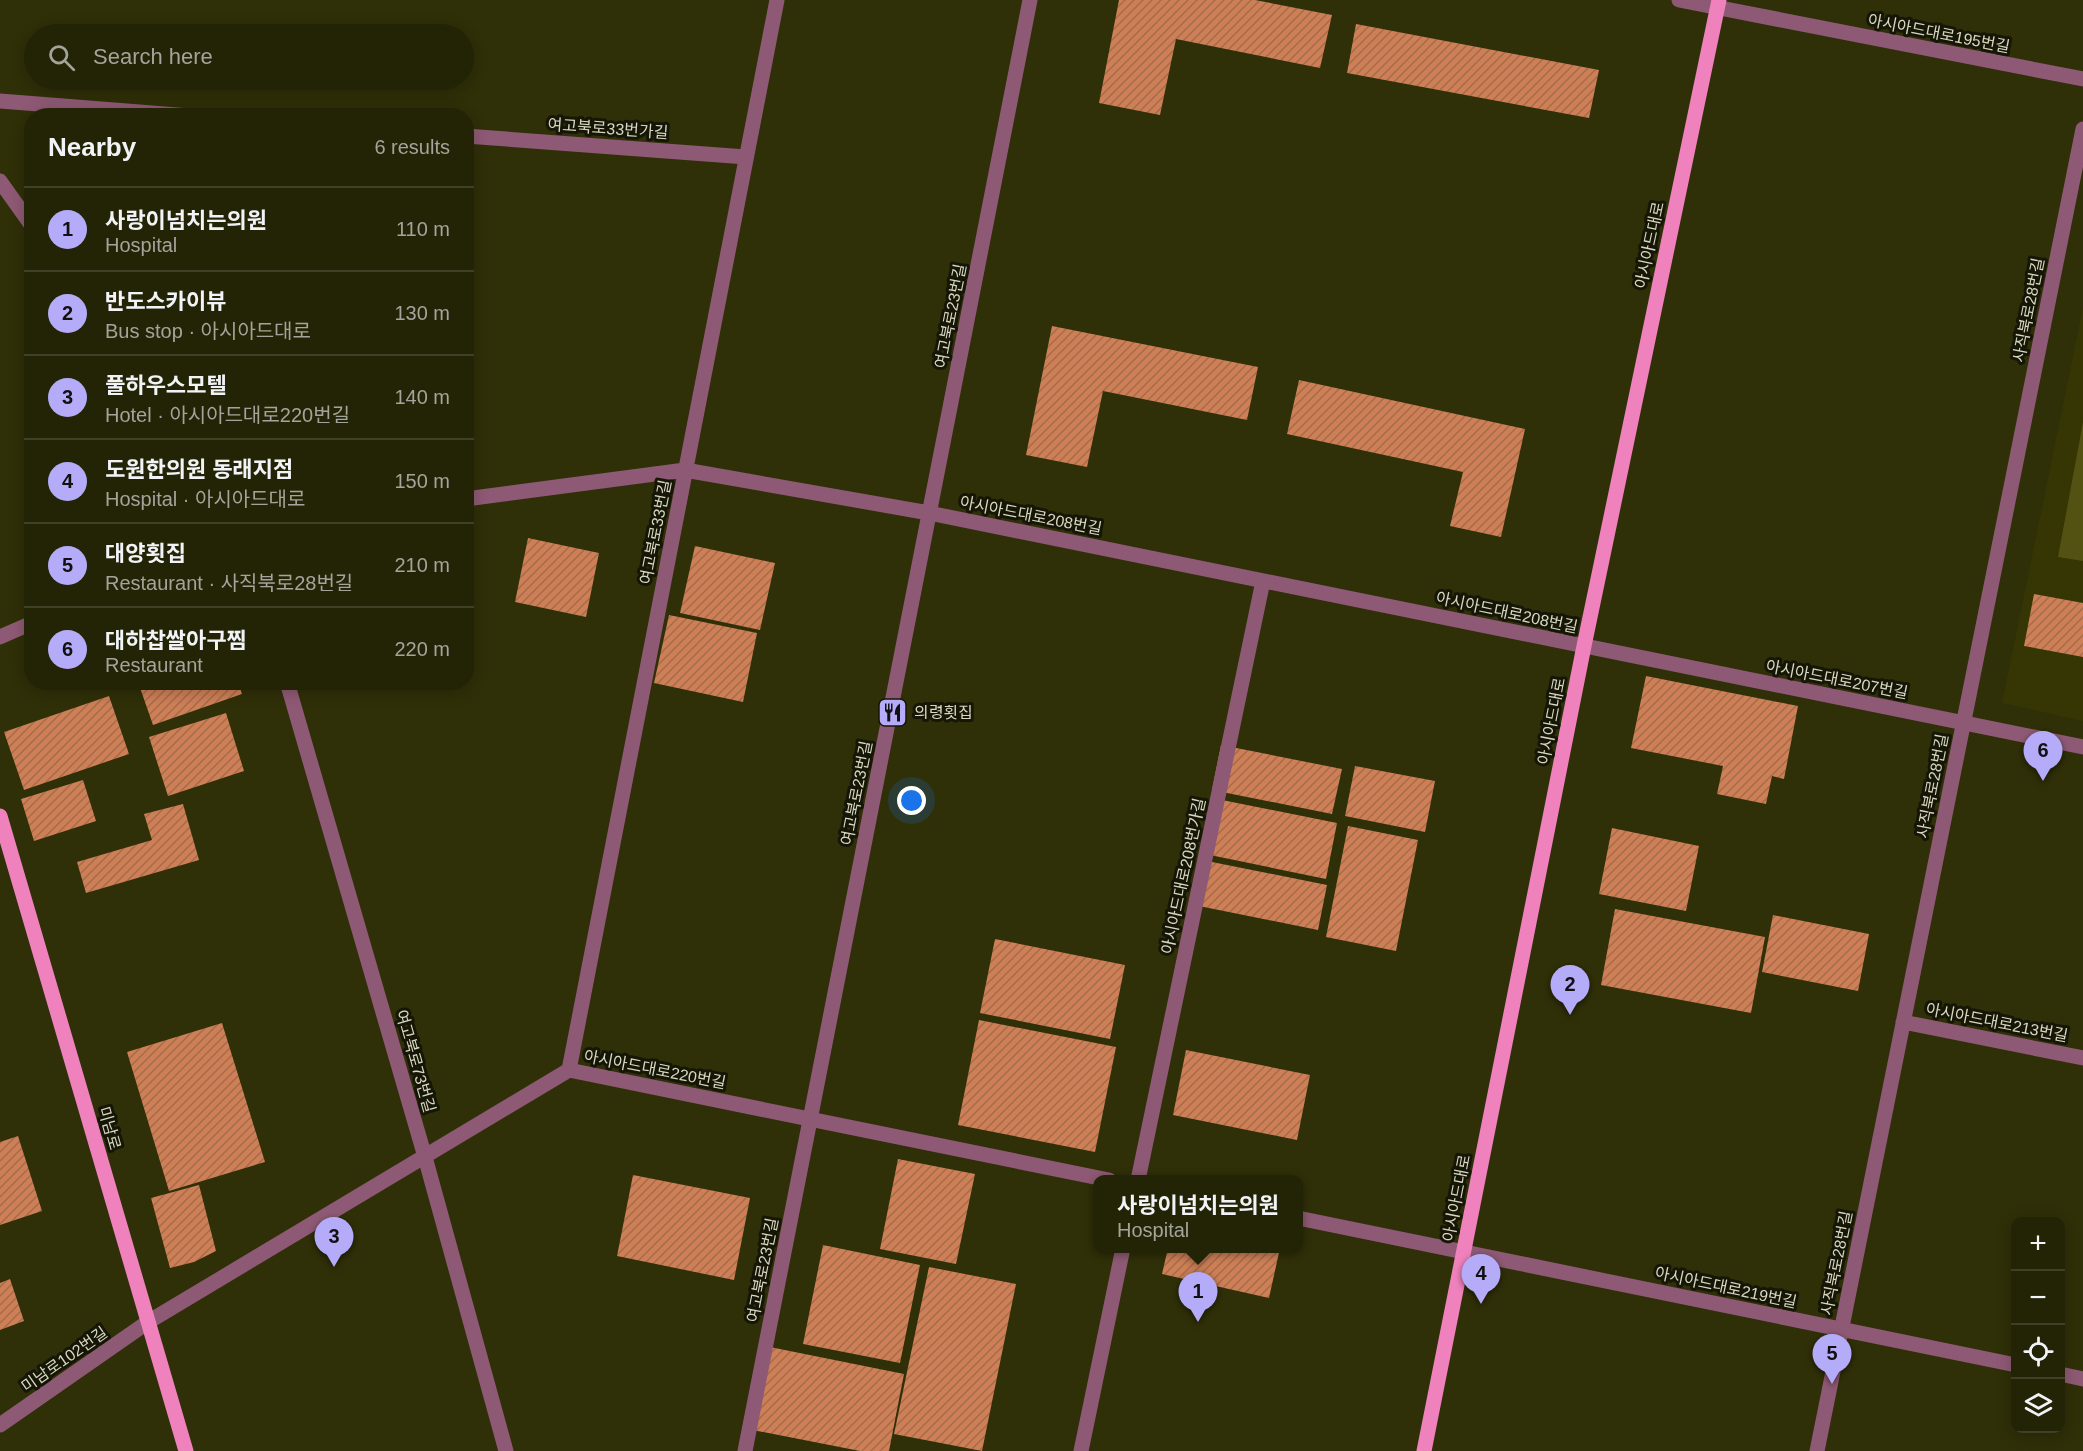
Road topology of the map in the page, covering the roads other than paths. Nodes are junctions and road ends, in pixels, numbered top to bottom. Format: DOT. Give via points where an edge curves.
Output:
graph roads {
  1 [pos="777,0"];
  2 [pos="1030,0"];
  3 [pos="1679,0"];
  4 [pos="1718,4"];
  5 [pos="2083,79"];
  6 [pos="0,101"];
  7 [pos="89,108"];
  8 [pos="2083,129"];
  9 [pos="474,137"];
  10 [pos="746,157"];
  11 [pos="0,181"];
  12 [pos="24,215"];
  13 [pos="685,470"];
  14 [pos="474,498"];
  15 [pos="929,513"];
  16 [pos="1263,581"];
  17 [pos="24,626"];
  18 [pos="0,637"];
  19 [pos="1584,646"];
  20 [pos="289,690"];
  21 [pos="1964,723"];
  22 [pos="2083,747"];
  23 [pos="0,816"];
  24 [pos="1903,1022"];
  25 [pos="2083,1058"];
  26 [pos="569,1070"];
  27 [pos="810,1119"];
  28 [pos="425,1157"];
  29 [pos="1139,1175"];
  30 [pos="1093,1176"];
  31 [pos="1303,1219"];
  32 [pos="1464,1251"];
  33 [pos="1123,1253"];
  34 [pos="148,1322"];
  35 [pos="1841,1329"];
  36 [pos="2011,1364"];
  37 [pos="2065,1375"];
  38 [pos="2083,1379"];
  39 [pos="0,1425"];
  40 [pos="186,1451"];
  41 [pos="506,1451"];
  42 [pos="745,1451"];
  43 [pos="1081,1451"];
  44 [pos="1424,1451"];
  45 [pos="1817,1451"];
  1 -- 10 [label="street, 여고북로33번길"];
  2 -- 15 [label="street, 여고북로23번길"];
  3 -- 4 [label="street, 아시아드대로195번길"];
  4 -- 5 [label="street, 아시아드대로195번길"];
  4 -- 19 [label="main road, 아시아드대로"];
  6 -- 7 [label="street"];
  8 -- 21 [label="street, 사직북로28번길"];
  9 -- 10 [label="street, 여고북로33번가길"];
  10 -- 13 [label="street, 여고북로33번길"];
  11 -- 12 [label="street"];
  13 -- 14 [label="street, 아시아드대로208번길"];
  13 -- 15 [label="street, 아시아드대로208번길"];
  13 -- 26 [label="street, 여고북로33번길"];
  15 -- 16 [label="street, 아시아드대로208번길"];
  15 -- 27 [label="street, 여고북로23번길"];
  16 -- 19 [label="street, 아시아드대로208번길"];
  16 -- 29 [label="street, 아시아드대로208번가길"];
  17 -- 18 [label="street"];
  19 -- 21 [label="street, 아시아드대로207번길"];
  19 -- 32 [label="main road, 아시아드대로"];
  20 -- 28 [label="street, 여고북로73번길"];
  21 -- 22 [label="street, 아시아드대로207번길"];
  21 -- 24 [label="street, 사직북로28번길"];
  23 -- 34 [label="main road, 미남로"];
  24 -- 25 [label="street, 아시아드대로213번길"];
  24 -- 35 [label="street, 사직북로28번길"];
  26 -- 27 [label="street, 아시아드대로220번길"];
  26 -- 28 [label="street, 아시아드대로220번길"];
  27 -- 30 [label="street, 아시아드대로220번길"];
  27 -- 42 [label="street, 여고북로23번길"];
  28 -- 34 [label="street, 아시아드대로220번길"];
  28 -- 41 [label="street, 여고북로73번길"];
  31 -- 32 [label="street"];
  32 -- 35 [label="street, 아시아드대로219번길"];
  32 -- 44 [label="main road, 아시아드대로"];
  33 -- 43 [label="street"];
  34 -- 39 [label="street, 미남로102번길"];
  34 -- 40 [label="main road, 미남로"];
  35 -- 36 [label="street, 아시아드대로219번길"];
  35 -- 45 [label="street, 사직북로28번길"];
  37 -- 38 [label="street"];
}
